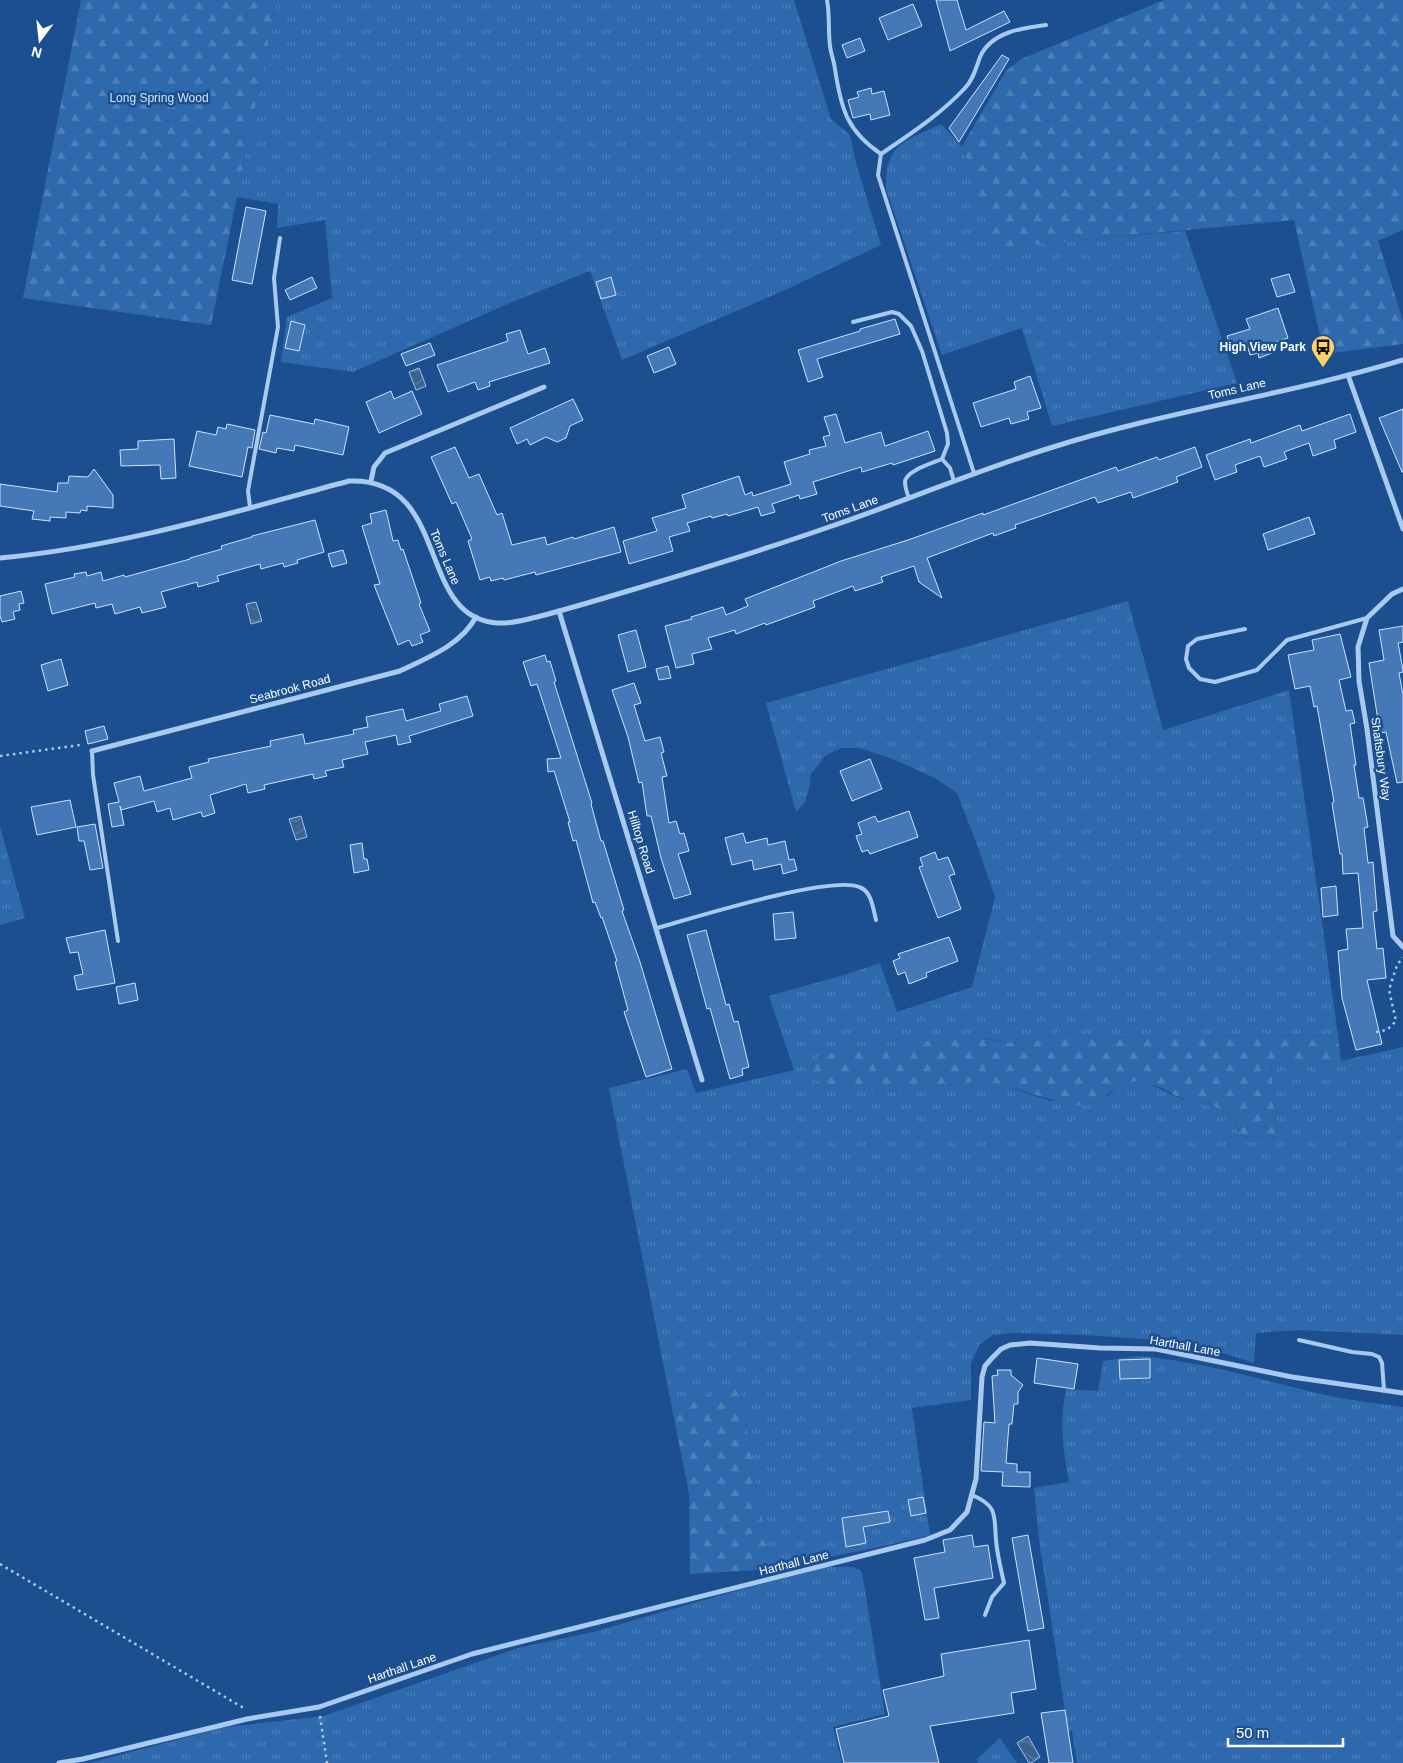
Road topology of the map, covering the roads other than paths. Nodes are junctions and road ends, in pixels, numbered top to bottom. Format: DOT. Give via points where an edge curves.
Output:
graph roads {
  1 [pos="827,0"];
  2 [pos="1046,25"];
  3 [pos="881,154"];
  4 [pos="280,238"];
  5 [pos="853,322"];
  6 [pos="1403,360"];
  7 [pos="1348,375"];
  8 [pos="544,387"];
  9 [pos="942,459"];
  10 [pos="974,473"];
  11 [pos="370,481"];
  12 [pos="954,481"];
  13 [pos="908,498"];
  14 [pos="250,507"];
  15 [pos="1403,529"];
  16 [pos="0,558"];
  17 [pos="1403,589"];
  18 [pos="559,611"];
  19 [pos="476,618"];
  20 [pos="1367,618"];
  21 [pos="1245,628"];
  22 [pos="92,751"];
  23 [pos="876,920"];
  24 [pos="657,928"];
  25 [pos="118,941"];
  26 [pos="1403,948"];
  27 [pos="702,1080"];
  28 [pos="1299,1340"];
  29 [pos="1384,1390"];
  30 [pos="1403,1393"];
  31 [pos="972,1495"];
  32 [pos="985,1615"];
  33 [pos="58,1763"];
  1 -- 3 [label="lane" via="830,47 847,118 863,141"];
  2 -- 3 [label="lane" via="1013,30 990,44 981,55 966,88 941,111"];
  3 -- 10 [label="lane" via="878,175 883,194"];
  4 -- 14 [label="lane" via="274,278 278,328 248,491"];
  5 -- 9 [label="lane" via="892,312 911,326 947,433 948,444"];
  6 -- 7 [label="street, Toms Lane"];
  7 -- 10 [label="street, Toms Lane" via="1120,426"];
  7 -- 15 [label="street"];
  8 -- 11 [label="street" via="385,454 374,467"];
  9 -- 12 [label="lane" via="950,468"];
  9 -- 13 [label="lane" via="906,476"];
  10 -- 12 [label="street, Toms Lane"];
  11 -- 14 [label="street, Toms Lane" via="349,481"];
  11 -- 19 [label="street, Toms Lane" via="384,486 407,503 425,534 448,591 462,608"];
  12 -- 13 [label="street, Toms Lane"];
  13 -- 18 [label="street, Toms Lane" via="832,527"];
  14 -- 16 [label="street, Toms Lane" via="84,548"];
  17 -- 20 [label="street, Shaftsbury Way" via="1392,594"];
  18 -- 19 [label="street, Toms Lane" via="506,623"];
  18 -- 24 [label="street, Hilltop Road"];
  19 -- 22 [label="street, Seabrook Road" via="460,638 400,671"];
  20 -- 21 [label="lane" via="1287,640 1257,670 1223,680 1200,679 1189,668 1186,659 1188,646 1198,639"];
  20 -- 26 [label="street, Shaftsbury Way" via="1358,646 1359,680 1393,936"];
  22 -- 25 [label="lane"];
  23 -- 24 [label="lane" via="872,901 860,887 824,886"];
  24 -- 27 [label="street, Hilltop Road"];
  28 -- 29 [label="lane" via="1380,1357"];
  29 -- 30 [label="street, Harthall Lane"];
  29 -- 31 [label="street, Harthall Lane" via="1292,1377 1156,1349 1030,1343 1010,1346 992,1358 982,1377 976,1479"];
  31 -- 32 [label="lane" via="990,1506 996,1518 996,1539 1004,1583 992,1597"];
  31 -- 33 [label="street, Harthall Lane" via="967,1512 960,1521 950,1530 925,1540 472,1654 319,1708 247,1719"];
}
